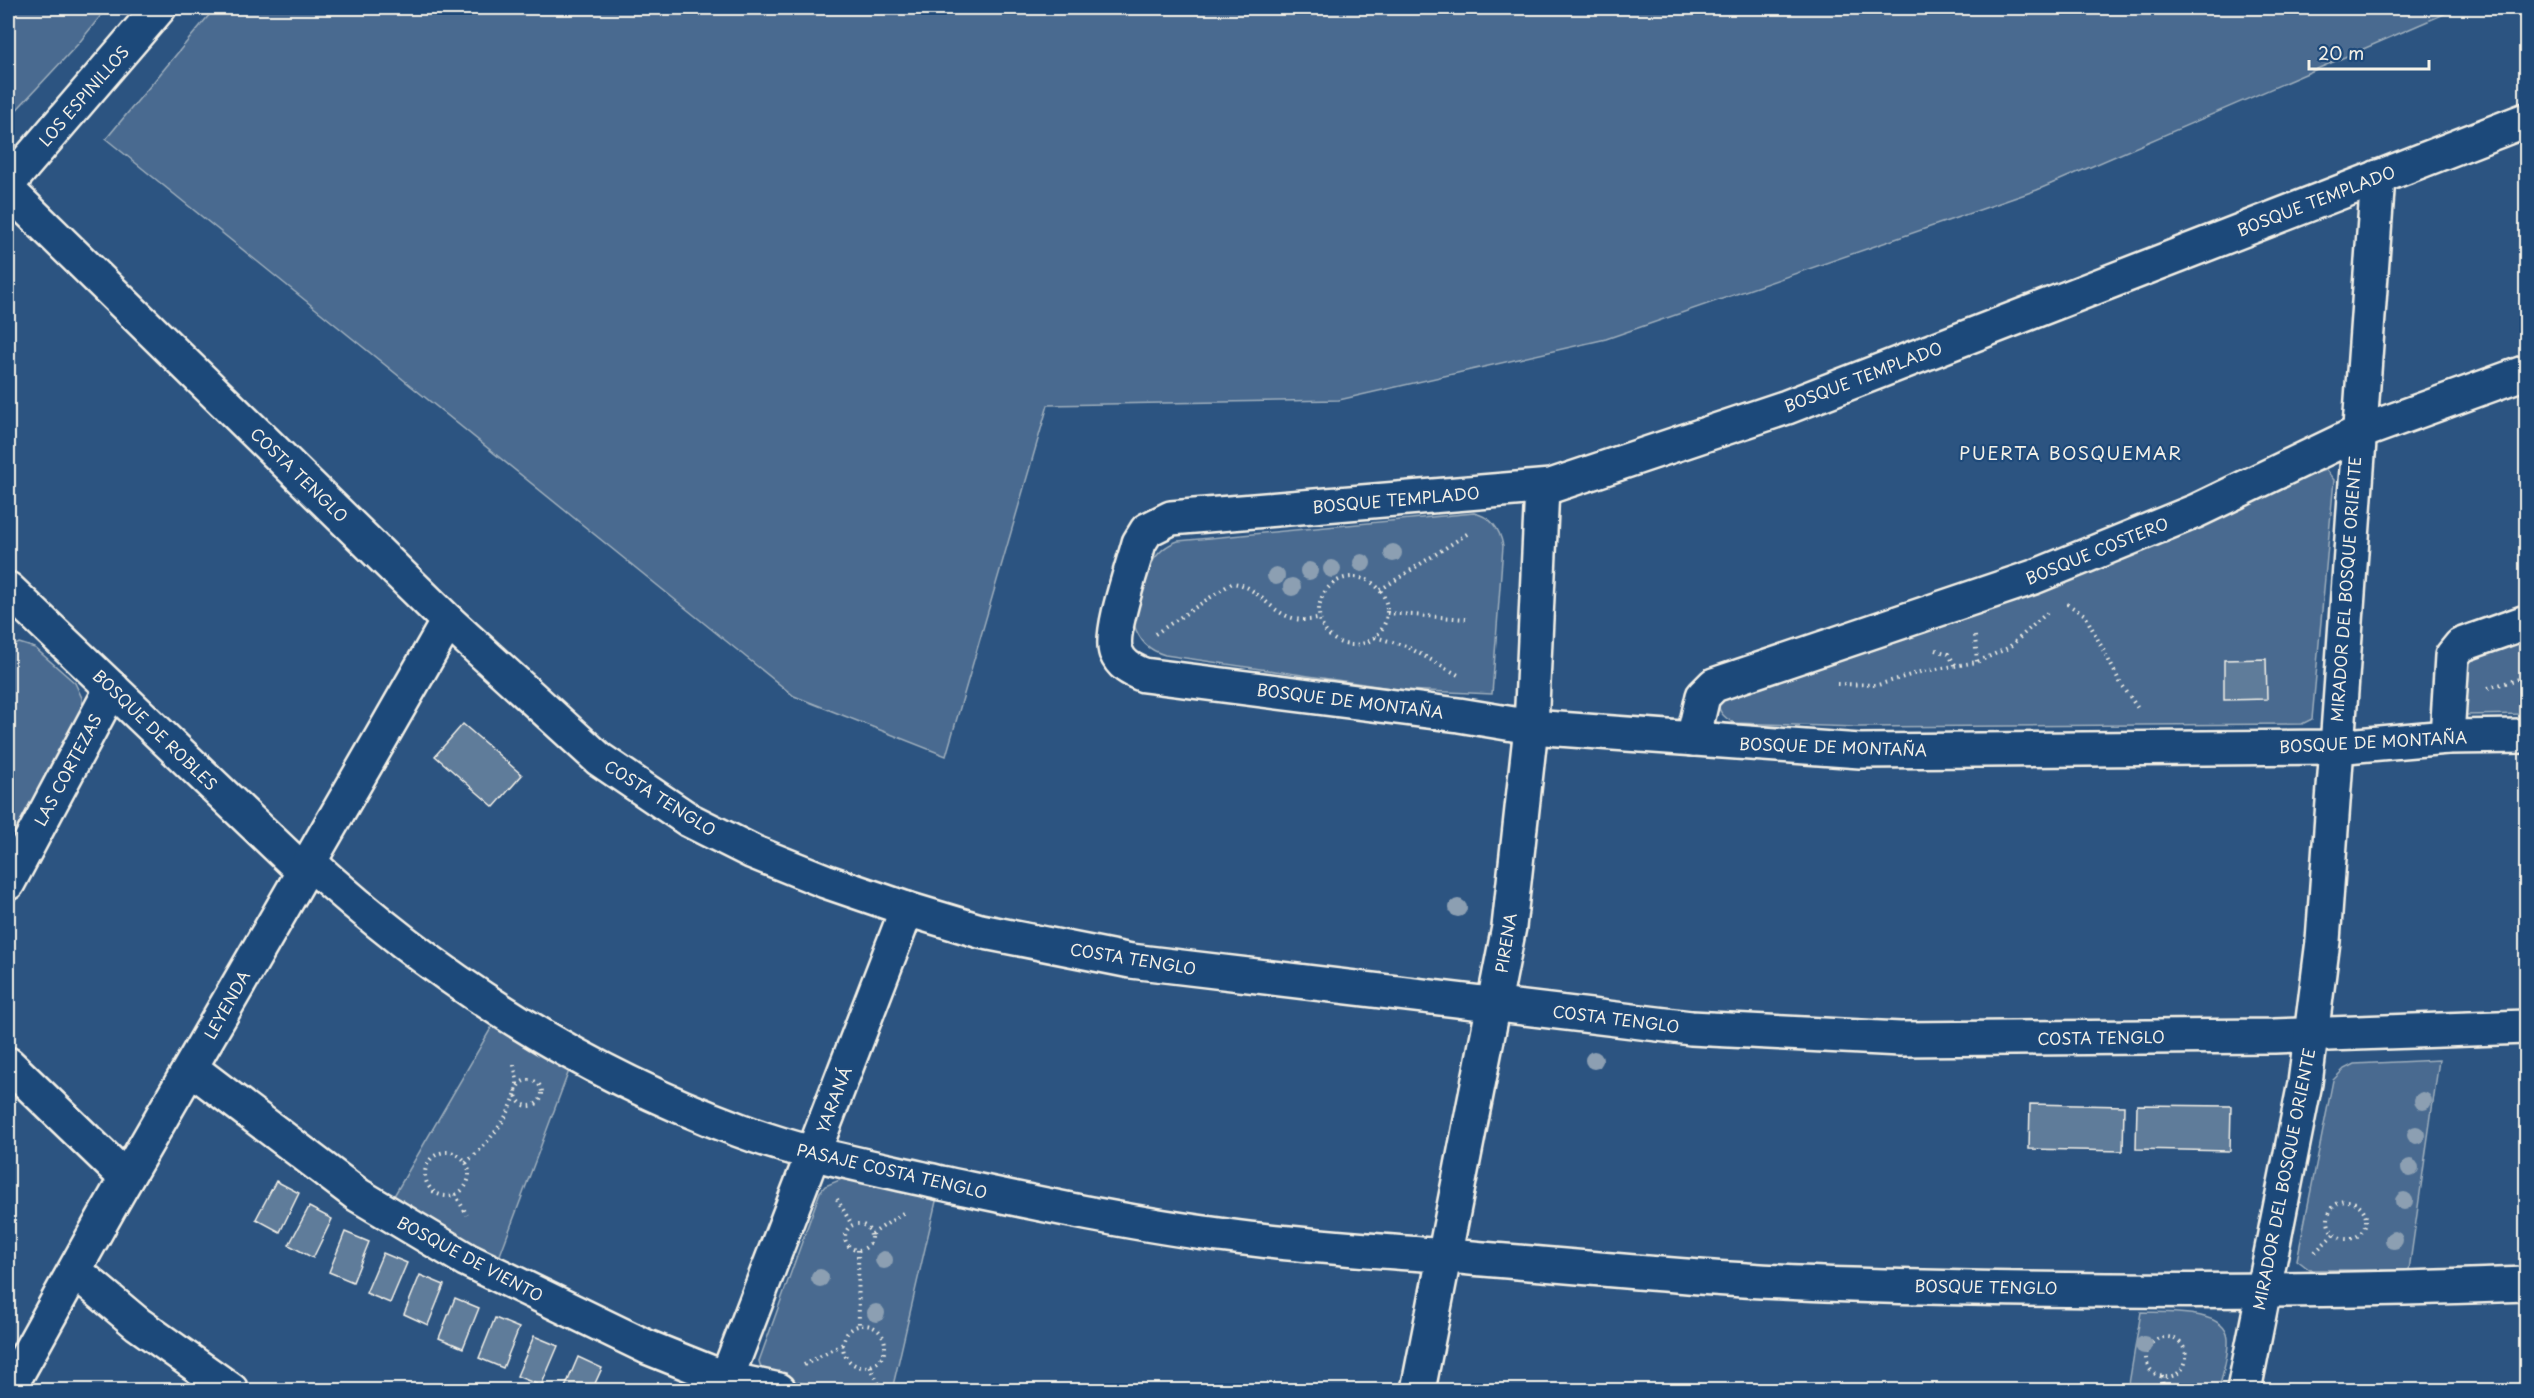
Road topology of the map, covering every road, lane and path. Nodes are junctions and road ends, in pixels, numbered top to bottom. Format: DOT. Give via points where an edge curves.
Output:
graph roads {
  1 [pos="159,8"];
  2 [pos="2526,120"];
  3 [pos="2378,177"];
  4 [pos="8,184"];
  5 [pos="8,190"];
  6 [pos="2526,372"];
  7 [pos="2358,433"];
  8 [pos="1542,488"];
  9 [pos="1474,529"];
  10 [pos="2052,570"];
  11 [pos="1380,590"];
  12 [pos="2065,600"];
  13 [pos="13,607"];
  14 [pos="1387,613"];
  15 [pos="1321,618"];
  16 [pos="1466,619"];
  17 [pos="448,621"];
  18 [pos="2526,622"];
  19 [pos="1155,634"];
  20 [pos="1375,637"];
  21 [pos="1144,675"];
  22 [pos="2526,678"];
  23 [pos="1462,679"];
  24 [pos="1832,684"];
  25 [pos="112,688"];
  26 [pos="2482,691"];
  27 [pos="2141,714"];
  28 [pos="1531,728"];
  29 [pos="2526,736"];
  30 [pos="2447,737"];
  31 [pos="1693,740"];
  32 [pos="2335,747"];
  33 [pos="305,866"];
  34 [pos="8,884"];
  35 [pos="907,909"];
  36 [pos="1495,1005"];
  37 [pos="500,1011"];
  38 [pos="2526,1027"];
  39 [pos="2311,1035"];
  40 [pos="8,1064"];
  41 [pos="192,1069"];
  42 [pos="516,1092"];
  43 [pos="813,1155"];
  44 [pos="466,1163"];
  45 [pos="126,1178"];
  46 [pos="2334,1234"];
  47 [pos="858,1250"];
  48 [pos="1446,1256"];
  49 [pos="75,1271"];
  50 [pos="2526,1284"];
  51 [pos="2262,1290"];
  52 [pos="859,1326"];
  53 [pos="870,1366"];
  54 [pos="2162,1376"];
  55 [pos="724,1384"];
  56 [pos="8,1390"];
  57 [pos="231,1390"];
  58 [pos="779,1390"];
  59 [pos="882,1390"];
  60 [pos="1418,1390"];
  61 [pos="2163,1390"];
  62 [pos="2244,1390"];
  1 -- 4 [label="street, LOS ESPINILLOS"];
  2 -- 3 [label="street, BOSQUE TEMPLADO"];
  3 -- 7 [label="street, MIRADOR DEL BOSQUE ORIENTE"];
  3 -- 8 [label="street, BOSQUE TEMPLADO" via="1787,407"];
  5 -- 17 [label="street, COSTA TENGLO"];
  6 -- 7 [label="street, BOSQUE COSTERO"];
  7 -- 10 [label="street, BOSQUE COSTERO" via="2196,511"];
  7 -- 32 [label="street, MIRADOR DEL BOSQUE ORIENTE"];
  8 -- 21 [label="street, BOSQUE TEMPLADO" via="1171,518 1147,530 1139,543 1115,634 1116,651 1122,663"];
  8 -- 28 [label="street, PIRENA"];
  9 -- 11 [label="path"];
  10 -- 12 [label="path"];
  10 -- 31 [label="street, BOSQUE COSTERO" via="1714,685 1703,696"];
  11 -- 14 [label="path"];
  11 -- 15 [label="path" via="1362,578 1339,580 1323,596"];
  12 -- 24 [label="path" via="2008,648 1977,662 1878,685"];
  12 -- 27 [label="path" via="2085,615"];
  13 -- 25 [label="street, BOSQUE DE ROBLES"];
  14 -- 16 [label="path"];
  14 -- 20 [label="path"];
  15 -- 19 [label="path" via="1305,621 1289,616 1271,608 1249,587 1232,583"];
  15 -- 20 [label="path" via="1332,637 1346,644 1361,644"];
  17 -- 33 [label="street, LEYENDA"];
  17 -- 35 [label="street, COSTA TENGLO" via="573,738 689,820 753,852"];
  18 -- 30 [label="street" via="2461,645 2455,651"];
  20 -- 23 [label="path" via="1406,646"];
  21 -- 28 [label="street, BOSQUE DE MONTAÑA" via="1459,715"];
  22 -- 26 [label="path"];
  25 -- 33 [label="street, BOSQUE DE ROBLES"];
  25 -- 34 [label="street, LAS CORTEZAS"];
  28 -- 31 [label="street, BOSQUE DE MONTAÑA"];
  28 -- 36 [label="street, PIRENA" via="1509,927"];
  29 -- 30 [label="street, BOSQUE DE MONTAÑA"];
  30 -- 32 [label="street, BOSQUE DE MONTAÑA"];
  31 -- 32 [label="street, BOSQUE DE MONTAÑA" via="1860,751"];
  32 -- 39 [label="street, MIRADOR DEL BOSQUE ORIENTE" via="2323,941"];
  33 -- 37 [label="street, PASAJE COSTA TENGLO" via="415,953"];
  33 -- 41 [label="street, LEYENDA"];
  35 -- 36 [label="street, COSTA TENGLO" via="980,931 1131,961"];
  35 -- 43 [label="street, YARANÁ"];
  36 -- 39 [label="street, COSTA TENGLO" via="1691,1028 1900,1039"];
  36 -- 48 [label="street, PIRENA"];
  37 -- 42 [label="path" via="516,1074"];
  37 -- 43 [label="street, PASAJE COSTA TENGLO" via="581,1059 669,1101 740,1131"];
  38 -- 39 [label="street, COSTA TENGLO"];
  39 -- 51 [label="street, MIRADOR DEL BOSQUE ORIENTE" via="2305,1083"];
  40 -- 45 [label="street"];
  41 -- 45 [label="street, LEYENDA"];
  41 -- 55 [label="street, BOSQUE DE VIENTO" via="307,1158 431,1241 571,1313"];
  42 -- 42 [label="path" via="525,1106 537,1104 543,1094 533,1080 522,1082"];
  42 -- 44 [label="path" via="485,1143"];
  43 -- 48 [label="street, PASAJE COSTA TENGLO" via="1016,1199 1227,1236"];
  43 -- 55 [label="street, YARANÁ"];
  44 -- 44 [label="path" via="468,1181 461,1191 444,1196 429,1187 426,1166 435,1156 456,1154"];
  45 -- 49 [label="street, LEYENDA"];
  46 -- 46 [label="path" via="2328,1223 2333,1207 2348,1201 2363,1209 2367,1220 2360,1235 2349,1240"];
  47 -- 47 [label="path" via="849,1246 845,1238 848,1228 860,1223 868,1227 872,1239 867,1247"];
  47 -- 52 [label="path"];
  48 -- 51 [label="street, BOSQUE TENGLO" via="1646,1274 1849,1285"];
  48 -- 60 [label="street, PIRENA"];
  49 -- 56 [label="street, LEYENDA"];
  49 -- 57 [label="street" via="138,1324"];
  50 -- 51 [label="street, BOSQUE TENGLO"];
  51 -- 62 [label="street, MIRADOR DEL BOSQUE ORIENTE"];
  52 -- 53 [label="path" via="875,1328 884,1341 882,1357"];
  52 -- 53 [label="path" via="846,1336 844,1352 854,1364"];
  53 -- 59 [label="path"];
  54 -- 54 [label="path" via="2175,1374 2186,1356 2180,1343 2167,1337 2154,1341 2146,1358 2151,1370"];
  54 -- 61 [label="path"];
  55 -- 58 [label="street, BOSQUE DE VIENTO"];
}
